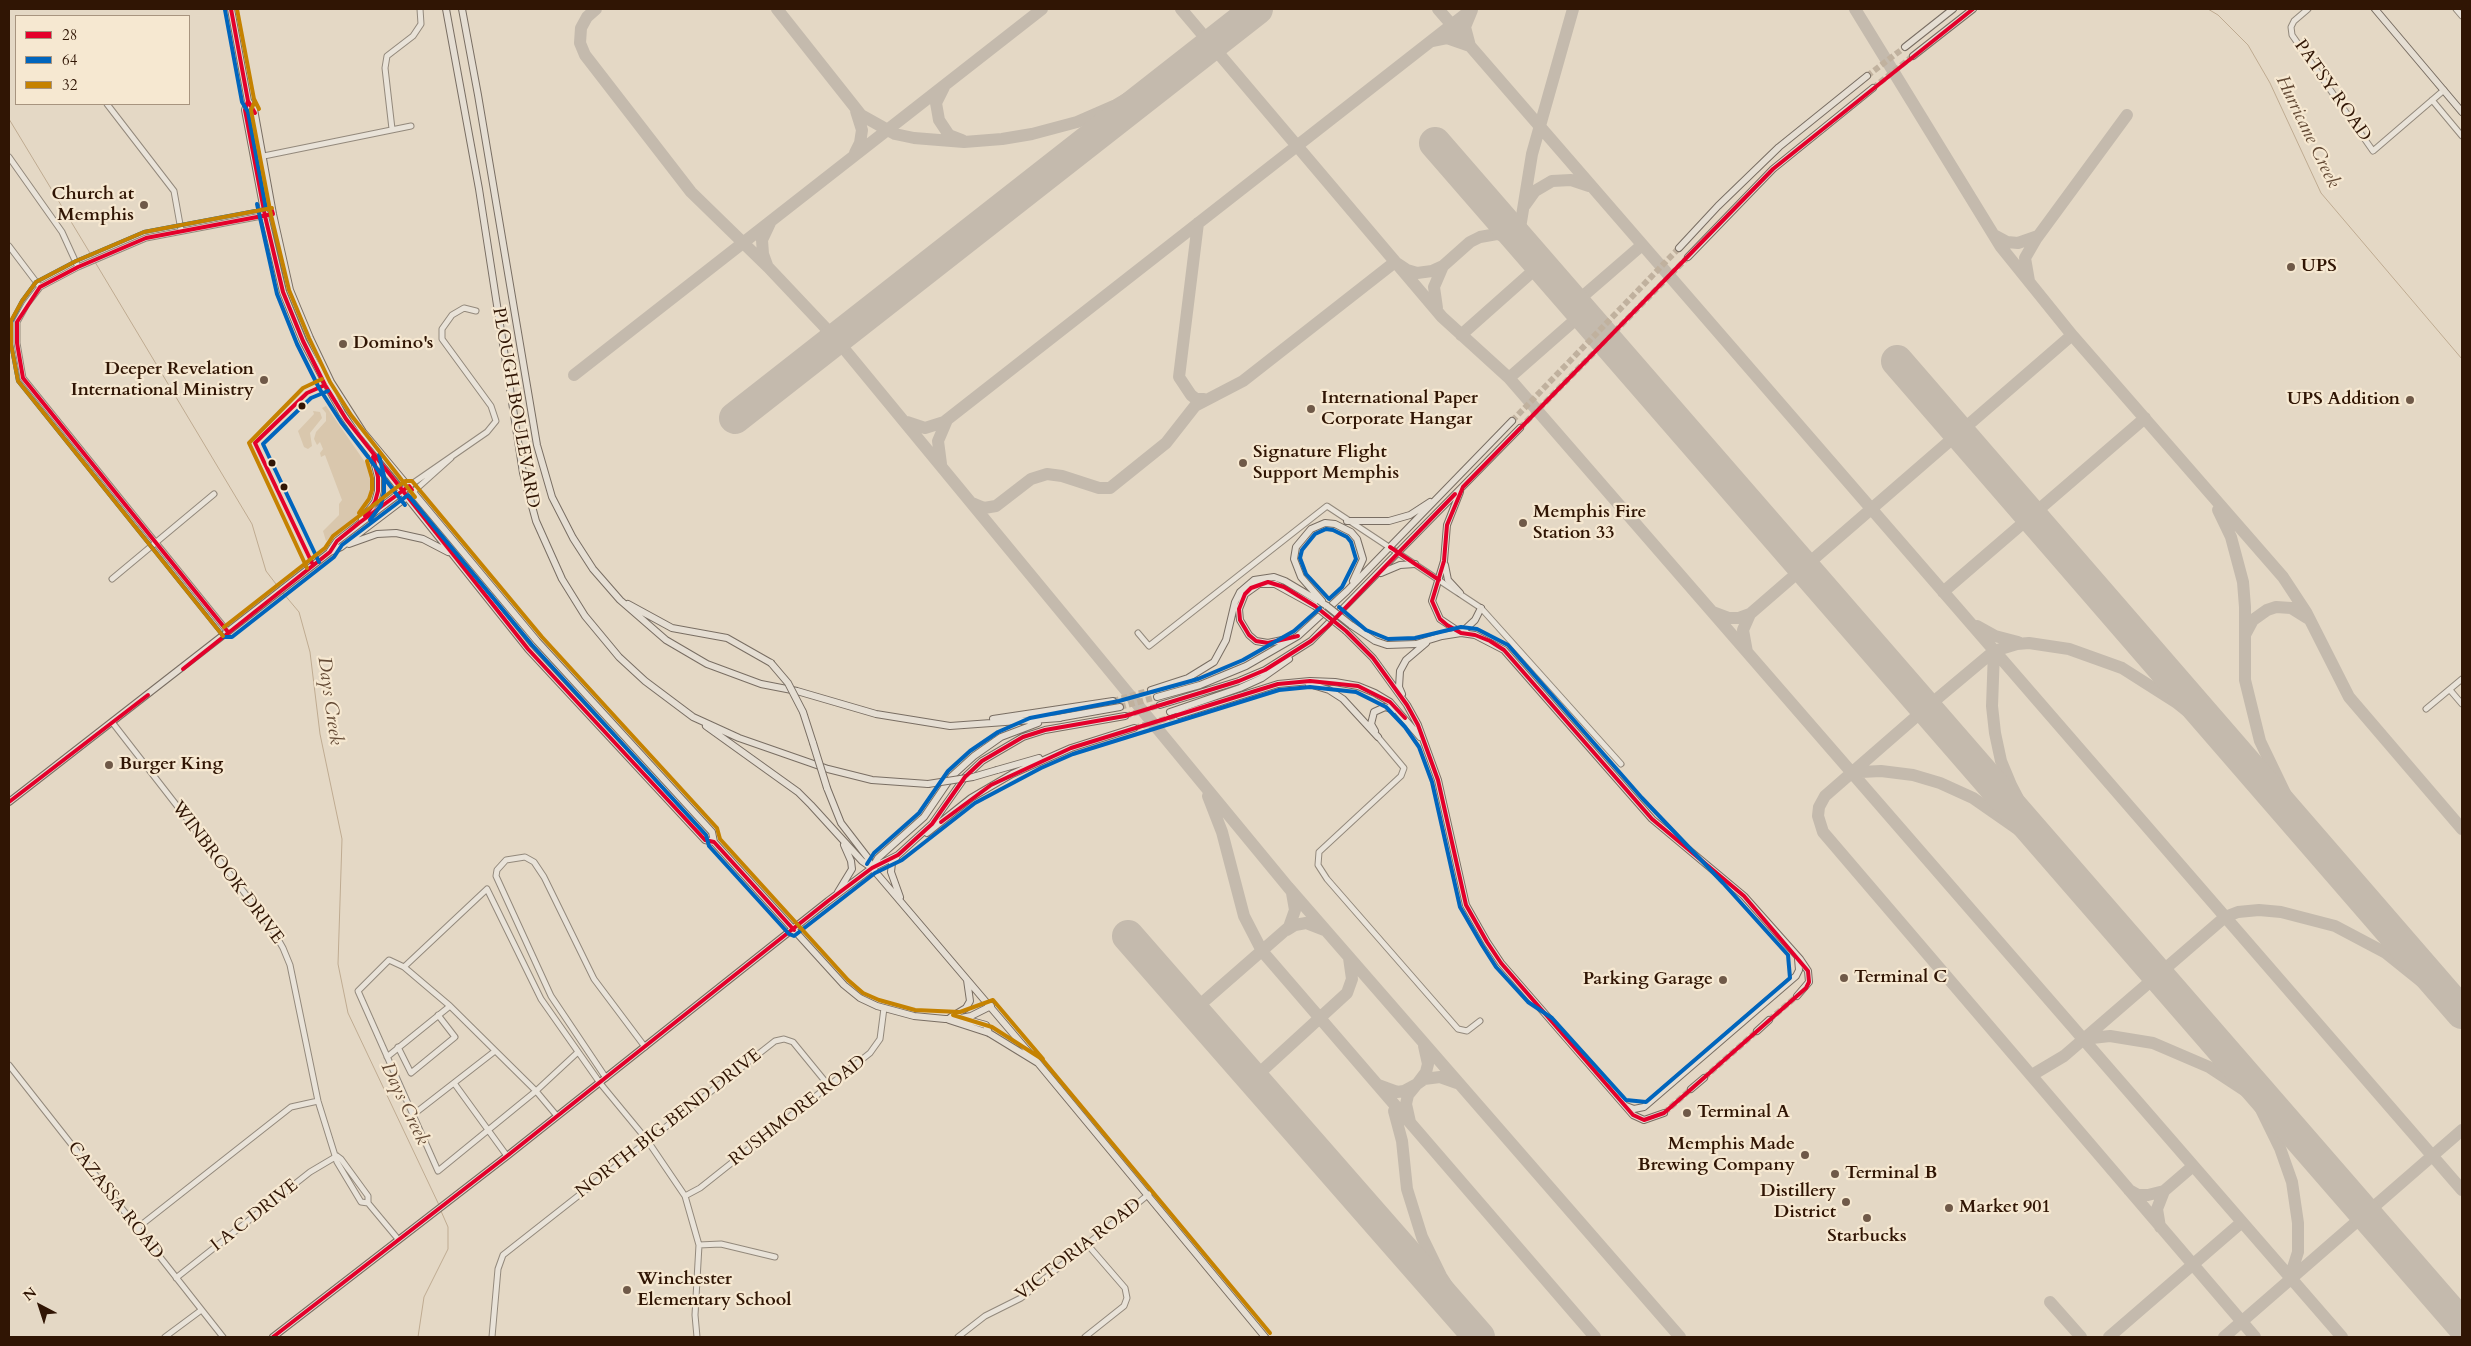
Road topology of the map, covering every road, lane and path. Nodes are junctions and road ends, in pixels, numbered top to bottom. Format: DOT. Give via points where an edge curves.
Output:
graph roads {
  1 [pos="231,9"];
  2 [pos="420,9"];
  3 [pos="445,9"];
  4 [pos="462,9"];
  5 [pos="1953,9"];
  6 [pos="1973,9"];
  7 [pos="2308,9"];
  8 [pos="2375,9"];
  9 [pos="2456,9"];
  10 [pos="2462,16"];
  11 [pos="1905,47"];
  12 [pos="1913,56"];
  13 [pos="1867,76"];
  14 [pos="1873,88"];
  15 [pos="2444,90"];
  16 [pos="2432,100"];
  17 [pos="108,105"];
  18 [pos="2462,112"];
  19 [pos="411,126"];
  20 [pos="392,129"];
  21 [pos="2462,136"];
  22 [pos="9,157"];
  23 [pos="257,157"];
  24 [pos="269,215"];
  25 [pos="182,230"];
  26 [pos="9,246"];
  27 [pos="1679,248"];
  28 [pos="1688,257"];
  29 [pos="78,267"];
  30 [pos="40,287"];
  31 [pos="476,311"];
  32 [pos="9,319"];
  33 [pos="17,322"];
  34 [pos="1512,421"];
  35 [pos="356,428"];
  36 [pos="1520,428"];
  37 [pos="372,453"];
  38 [pos="1462,487"];
  39 [pos="411,489"];
  40 [pos="402,491"];
  41 [pos="1446,491"];
  42 [pos="214,494"];
  43 [pos="407,497"];
  44 [pos="1347,521"];
  45 [pos="359,523"];
  46 [pos="158,543"];
  47 [pos="341,547"];
  48 [pos="1390,547"];
  49 [pos="330,552"];
  50 [pos="1397,553"];
  51 [pos="452,554"];
  52 [pos="1444,561"];
  53 [pos="1415,564"];
  54 [pos="1376,576"];
  55 [pos="112,579"];
  56 [pos="1439,580"];
  57 [pos="1347,591"];
  58 [pos="1460,593"];
  59 [pos="620,600"];
  60 [pos="1326,606"];
  61 [pos="1481,608"];
  62 [pos="228,632"];
  63 [pos="1138,632"];
  64 [pos="1461,633"];
  65 [pos="1298,636"];
  66 [pos="1311,641"];
  67 [pos="1429,641"];
  68 [pos="2462,679"];
  69 [pos="1296,682"];
  70 [pos="1150,690"];
  71 [pos="2450,690"];
  72 [pos="1157,697"];
  73 [pos="1113,701"];
  74 [pos="2462,704"];
  75 [pos="1160,705"];
  76 [pos="1406,705"];
  77 [pos="1120,707"];
  78 [pos="2426,710"];
  79 [pos="1170,712"];
  80 [pos="1179,715"];
  81 [pos="1125,716"];
  82 [pos="1404,716"];
  83 [pos="693,717"];
  84 [pos="1060,718"];
  85 [pos="112,722"];
  86 [pos="970,725"];
  87 [pos="1134,728"];
  88 [pos="1378,737"];
  89 [pos="1425,744"];
  90 [pos="1072,748"];
  91 [pos="1621,764"];
  92 [pos="9,802"];
  93 [pos="827,821"];
  94 [pos="714,842"];
  95 [pos="914,842"];
  96 [pos="898,855"];
  97 [pos="872,868"];
  98 [pos="836,896"];
  99 [pos="905,907"];
  100 [pos="794,930"];
  101 [pos="1797,956"];
  102 [pos="404,967"];
  103 [pos="966,978"];
  104 [pos="1797,996"];
  105 [pos="450,1006"];
  106 [pos="991,1006"];
  107 [pos="884,1008"];
  108 [pos="438,1015"];
  109 [pos="961,1018"];
  110 [pos="945,1019"];
  111 [pos="1770,1020"];
  112 [pos="1480,1021"];
  113 [pos="1757,1031"];
  114 [pos="989,1033"];
  115 [pos="645,1047"];
  116 [pos="398,1048"];
  117 [pos="495,1051"];
  118 [pos="578,1052"];
  119 [pos="387,1057"];
  120 [pos="1038,1063"];
  121 [pos="9,1065"];
  122 [pos="606,1078"];
  123 [pos="1704,1078"];
  124 [pos="454,1083"];
  125 [pos="600,1083"];
  126 [pos="829,1086"];
  127 [pos="1691,1089"];
  128 [pos="536,1091"];
  129 [pos="318,1101"];
  130 [pos="1623,1104"];
  131 [pos="1664,1113"];
  132 [pos="414,1114"];
  133 [pos="557,1116"];
  134 [pos="488,1130"];
  135 [pos="647,1140"];
  136 [pos="337,1156"];
  137 [pos="507,1156"];
  138 [pos="1149,1194"];
  139 [pos="686,1196"];
  140 [pos="368,1203"];
  141 [pos="136,1229"];
  142 [pos="398,1239"];
  143 [pos="1088,1244"];
  144 [pos="699,1245"];
  145 [pos="775,1257"];
  146 [pos="176,1278"];
  147 [pos="200,1311"];
  148 [pos="166,1337"];
  149 [pos="222,1337"];
  150 [pos="273,1337"];
  151 [pos="492,1337"];
  152 [pos="697,1337"];
  153 [pos="958,1337"];
  154 [pos="1085,1337"];
  155 [pos="1265,1337"];
  1 -- 23 [label="main road" via="248,101 254,109"];
  2 -- 20 [label="street" via="421,24 417,30 387,56 385,68"];
  3 -- 83 [label="main road, PLOUGH BOULEVARD" via="479,189 523,473 536,522 562,579 585,616 645,681"];
  4 -- 59 [label="main road, PLOUGH BOULEVARD" via="537,446 552,497 573,538 593,569"];
  5 -- 11 [label="main road"];
  6 -- 12 [label="main road"];
  7 -- 16 [label="street, PATSY ROAD" via="2294,21 2292,34 2373,151"];
  8 -- 15 [label="main road"];
  9 -- 10 [label="street"];
  13 -- 27 [label="main road" via="1779,146"];
  14 -- 28 [label="main road" via="1773,169"];
  15 -- 16 [label="street"];
  15 -- 18 [label="main road"];
  16 -- 21 [label="street"];
  17 -- 25 [label="street" via="174,190"];
  19 -- 20 [label="street"];
  20 -- 23 [label="street"];
  22 -- 29 [label="street" via="62,232"];
  23 -- 24 [label="main road"];
  24 -- 25 [label="street"];
  24 -- 35 [label="main road" via="283,292 303,341 325,385"];
  25 -- 29 [label="street" via="146,238"];
  26 -- 30 [label="street"];
  29 -- 30 [label="street"];
  30 -- 33 [label="street"];
  31 -- 39 [label="street" via="468,308 449,317 442,329 442,339 487,400 496,420 487,432 452,458 442,461"];
  32 -- 33 [label="street"];
  33 -- 46 [label="street" via="17,344 24,378"];
  34 -- 41 [label="main road"];
  35 -- 37 [label="main road"];
  35 -- 39 [label="main road"];
  36 -- 38 [label="main road"];
  37 -- 40 [label="main road"];
  37 -- 45 [label="main road" via="378,491 372,507"];
  38 -- 50 [label="main road"];
  38 -- 52 [label="main road" via="1448,525"];
  39 -- 40 [label="main road"];
  39 -- 43 [label="main road"];
  39 -- 94 [label="main road" via="537,641 712,832"];
  40 -- 43 [label="main road"];
  40 -- 45 [label="main road"];
  41 -- 44 [label="main road" via="1410,515 1389,522"];
  41 -- 48 [label="main road"];
  42 -- 46 [label="street"];
  43 -- 47 [label="main road"];
  43 -- 51 [label="main road"];
  44 -- 48 [label="street"];
  44 -- 63 [label="street" via="1327,506 1149,646"];
  45 -- 49 [label="main road" via="337,541"];
  46 -- 55 [label="street"];
  46 -- 62 [label="street"];
  47 -- 49 [label="main road"];
  47 -- 51 [label="main road" via="368,536 396,533 424,538"];
  48 -- 50 [label="street"];
  48 -- 57 [label="main road"];
  49 -- 62 [label="main road"];
  50 -- 53 [label="street"];
  50 -- 54 [label="main road"];
  51 -- 94 [label="main road" via="528,649 705,840"];
  52 -- 56 [label="main road"];
  52 -- 58 [label="main road" via="1448,580"];
  53 -- 54 [label="main road" via="1396,566"];
  53 -- 56 [label="street"];
  54 -- 66 [label="main road"];
  56 -- 58 [label="street"];
  56 -- 64 [label="main road" via="1432,601 1435,610 1447,625"];
  57 -- 60 [label="main road" via="1363,560 1357,539 1335,524 1311,529 1296,547 1294,559 1301,577"];
  57 -- 65 [label="main road"];
  58 -- 61 [label="street"];
  59 -- 86 [label="main road, PLOUGH BOULEVARD" via="666,640 707,664 734,674 903,720"];
  59 -- 97 [label="main road, bridge" via="672,628 727,638 771,663 788,683 803,712 827,788 842,823"];
  60 -- 67 [label="main road, bridge" via="1375,641 1398,646"];
  60 -- 70 [label="main road" via="1274,577 1254,580 1240,592 1235,602 1226,640 1214,662 1188,678"];
  61 -- 64 [label="main road" via="1475,620"];
  61 -- 91 [label="street"];
  62 -- 85 [label="main road"];
  64 -- 67 [label="main road"];
  64 -- 101 [label="main road" via="1476,635 1504,650 1652,819 1728,881"];
  65 -- 72 [label="main road" via="1246,666"];
  65 -- 76 [label="main road, bridge" via="1268,643 1249,635 1240,620 1239,609 1245,594 1259,584 1276,584 1315,606 1373,658"];
  66 -- 75 [label="main road" via="1239,682"];
  66 -- 79 [label="main road" via="1262,678"];
  67 -- 76 [label="main road" via="1414,652 1400,671 1399,687"];
  68 -- 71 [label="street"];
  69 -- 80 [label="main road" via="1243,694"];
  69 -- 82 [label="main road" via="1335,682 1358,686 1382,697"];
  69 -- 88 [label="main road" via="1316,685 1343,699"];
  71 -- 74 [label="street"];
  71 -- 78 [label="street"];
  73 -- 86 [label="main road"];
  76 -- 89 [label="main road"];
  77 -- 84 [label="main road"];
  81 -- 95 [label="main road" via="1045,730 1002,749 964,777 932,824"];
  82 -- 88 [label="main road" via="1390,708 1379,708 1372,716 1371,724"];
  82 -- 89 [label="main road"];
  83 -- 90 [label="main road, PLOUGH BOULEVARD, bridge" via="739,738 828,769 872,780 928,784 973,777"];
  83 -- 93 [label="main road" via="798,792"];
  84 -- 86 [label="main road"];
  84 -- 97 [label="main road" via="1017,730 974,756 952,776 924,818 878,858"];
  85 -- 92 [label="main road"];
  85 -- 129 [label="street, WINBROOK DRIVE" via="271,927 283,948 290,966"];
  87 -- 90 [label="main road"];
  88 -- 112 [label="street" via="1404,768 1401,776 1319,852 1318,865 1454,1025 1467,1031"];
  89 -- 130 [label="main road" via="1438,780 1466,905 1501,963"];
  90 -- 95 [label="main road" via="991,785"];
  93 -- 97 [label="main road" via="862,862"];
  93 -- 98 [label="main road" via="852,861 852,869"];
  94 -- 100 [label="main road"];
  95 -- 96 [label="main road"];
  96 -- 97 [label="main road"];
  96 -- 99 [label="main road" via="892,862 891,872"];
  97 -- 98 [label="main road"];
  97 -- 99 [label="main road"];
  98 -- 100 [label="main road"];
  99 -- 103 [label="main road"];
  100 -- 107 [label="main road" via="844,985 860,998"];
  100 -- 115 [label="main road"];
  101 -- 104 [label="main road" via="1810,976 1806,988"];
  101 -- 130 [label="main road" via="1799,970 1796,976 1644,1107 1634,1109"];
  102 -- 105 [label="street"];
  102 -- 118 [label="street" via="487,889 541,999"];
  102 -- 119 [label="street" via="389,960 358,991"];
  103 -- 106 [label="main road"];
  103 -- 110 [label="main road" via="970,1001 960,1013"];
  105 -- 108 [label="street"];
  105 -- 117 [label="street"];
  106 -- 109 [label="main road"];
  106 -- 120 [label="main road"];
  107 -- 110 [label="main road" via="914,1016"];
  107 -- 126 [label="street, RUSHMORE ROAD" via="880,1039 870,1053"];
  108 -- 116 [label="street"];
  108 -- 116 [label="street" via="455,1037 412,1073"];
  109 -- 110 [label="main road"];
  109 -- 114 [label="main road" via="981,1022"];
  110 -- 114 [label="main road"];
  111 -- 113 [label="main road"];
  114 -- 120 [label="main road"];
  115 -- 122 [label="main road"];
  115 -- 122 [label="street" via="594,979 544,876 534,862 526,857 506,860 496,876 551,996"];
  116 -- 119 [label="street"];
  117 -- 124 [label="street"];
  117 -- 128 [label="street"];
  118 -- 125 [label="street"];
  118 -- 128 [label="street"];
  119 -- 132 [label="street"];
  120 -- 138 [label="main road"];
  121 -- 141 [label="street, CAZASSA ROAD"];
  122 -- 125 [label="main road"];
  123 -- 127 [label="main road"];
  124 -- 132 [label="street"];
  124 -- 134 [label="street"];
  125 -- 133 [label="main road"];
  125 -- 135 [label="street"];
  126 -- 135 [label="street, NORTH BIG BEND DRIVE" via="793,1042 779,1039"];
  126 -- 139 [label="street, RUSHMORE ROAD"];
  128 -- 133 [label="street"];
  128 -- 134 [label="street"];
  129 -- 136 [label="street, WINBROOK DRIVE"];
  129 -- 141 [label="street" via="291,1107"];
  130 -- 131 [label="main road" via="1633,1116 1644,1120"];
  132 -- 134 [label="street" via="438,1171"];
  133 -- 137 [label="main road"];
  134 -- 137 [label="street"];
  135 -- 139 [label="street"];
  135 -- 151 [label="street, NORTH BIG BEND DRIVE" via="503,1255 498,1269"];
  136 -- 140 [label="street, WINBROOK DRIVE" via="368,1196"];
  136 -- 140 [label="street, WINBROOK DRIVE" via="341,1171 356,1195 361,1202"];
  136 -- 146 [label="street, I A C DRIVE" via="310,1172"];
  137 -- 142 [label="main road"];
  138 -- 143 [label="street, VICTORIA ROAD"];
  138 -- 155 [label="main road"];
  139 -- 144 [label="street"];
  140 -- 142 [label="street, WINBROOK DRIVE"];
  141 -- 146 [label="street, CAZASSA ROAD"];
  142 -- 150 [label="main road"];
  143 -- 153 [label="street, VICTORIA ROAD" via="1021,1298 985,1316"];
  143 -- 154 [label="street" via="1124,1288 1127,1298 1124,1306"];
  144 -- 145 [label="street" via="721,1244"];
  144 -- 152 [label="street"];
  146 -- 147 [label="street, CAZASSA ROAD"];
  147 -- 148 [label="street"];
  147 -- 149 [label="street, CAZASSA ROAD"];
}
